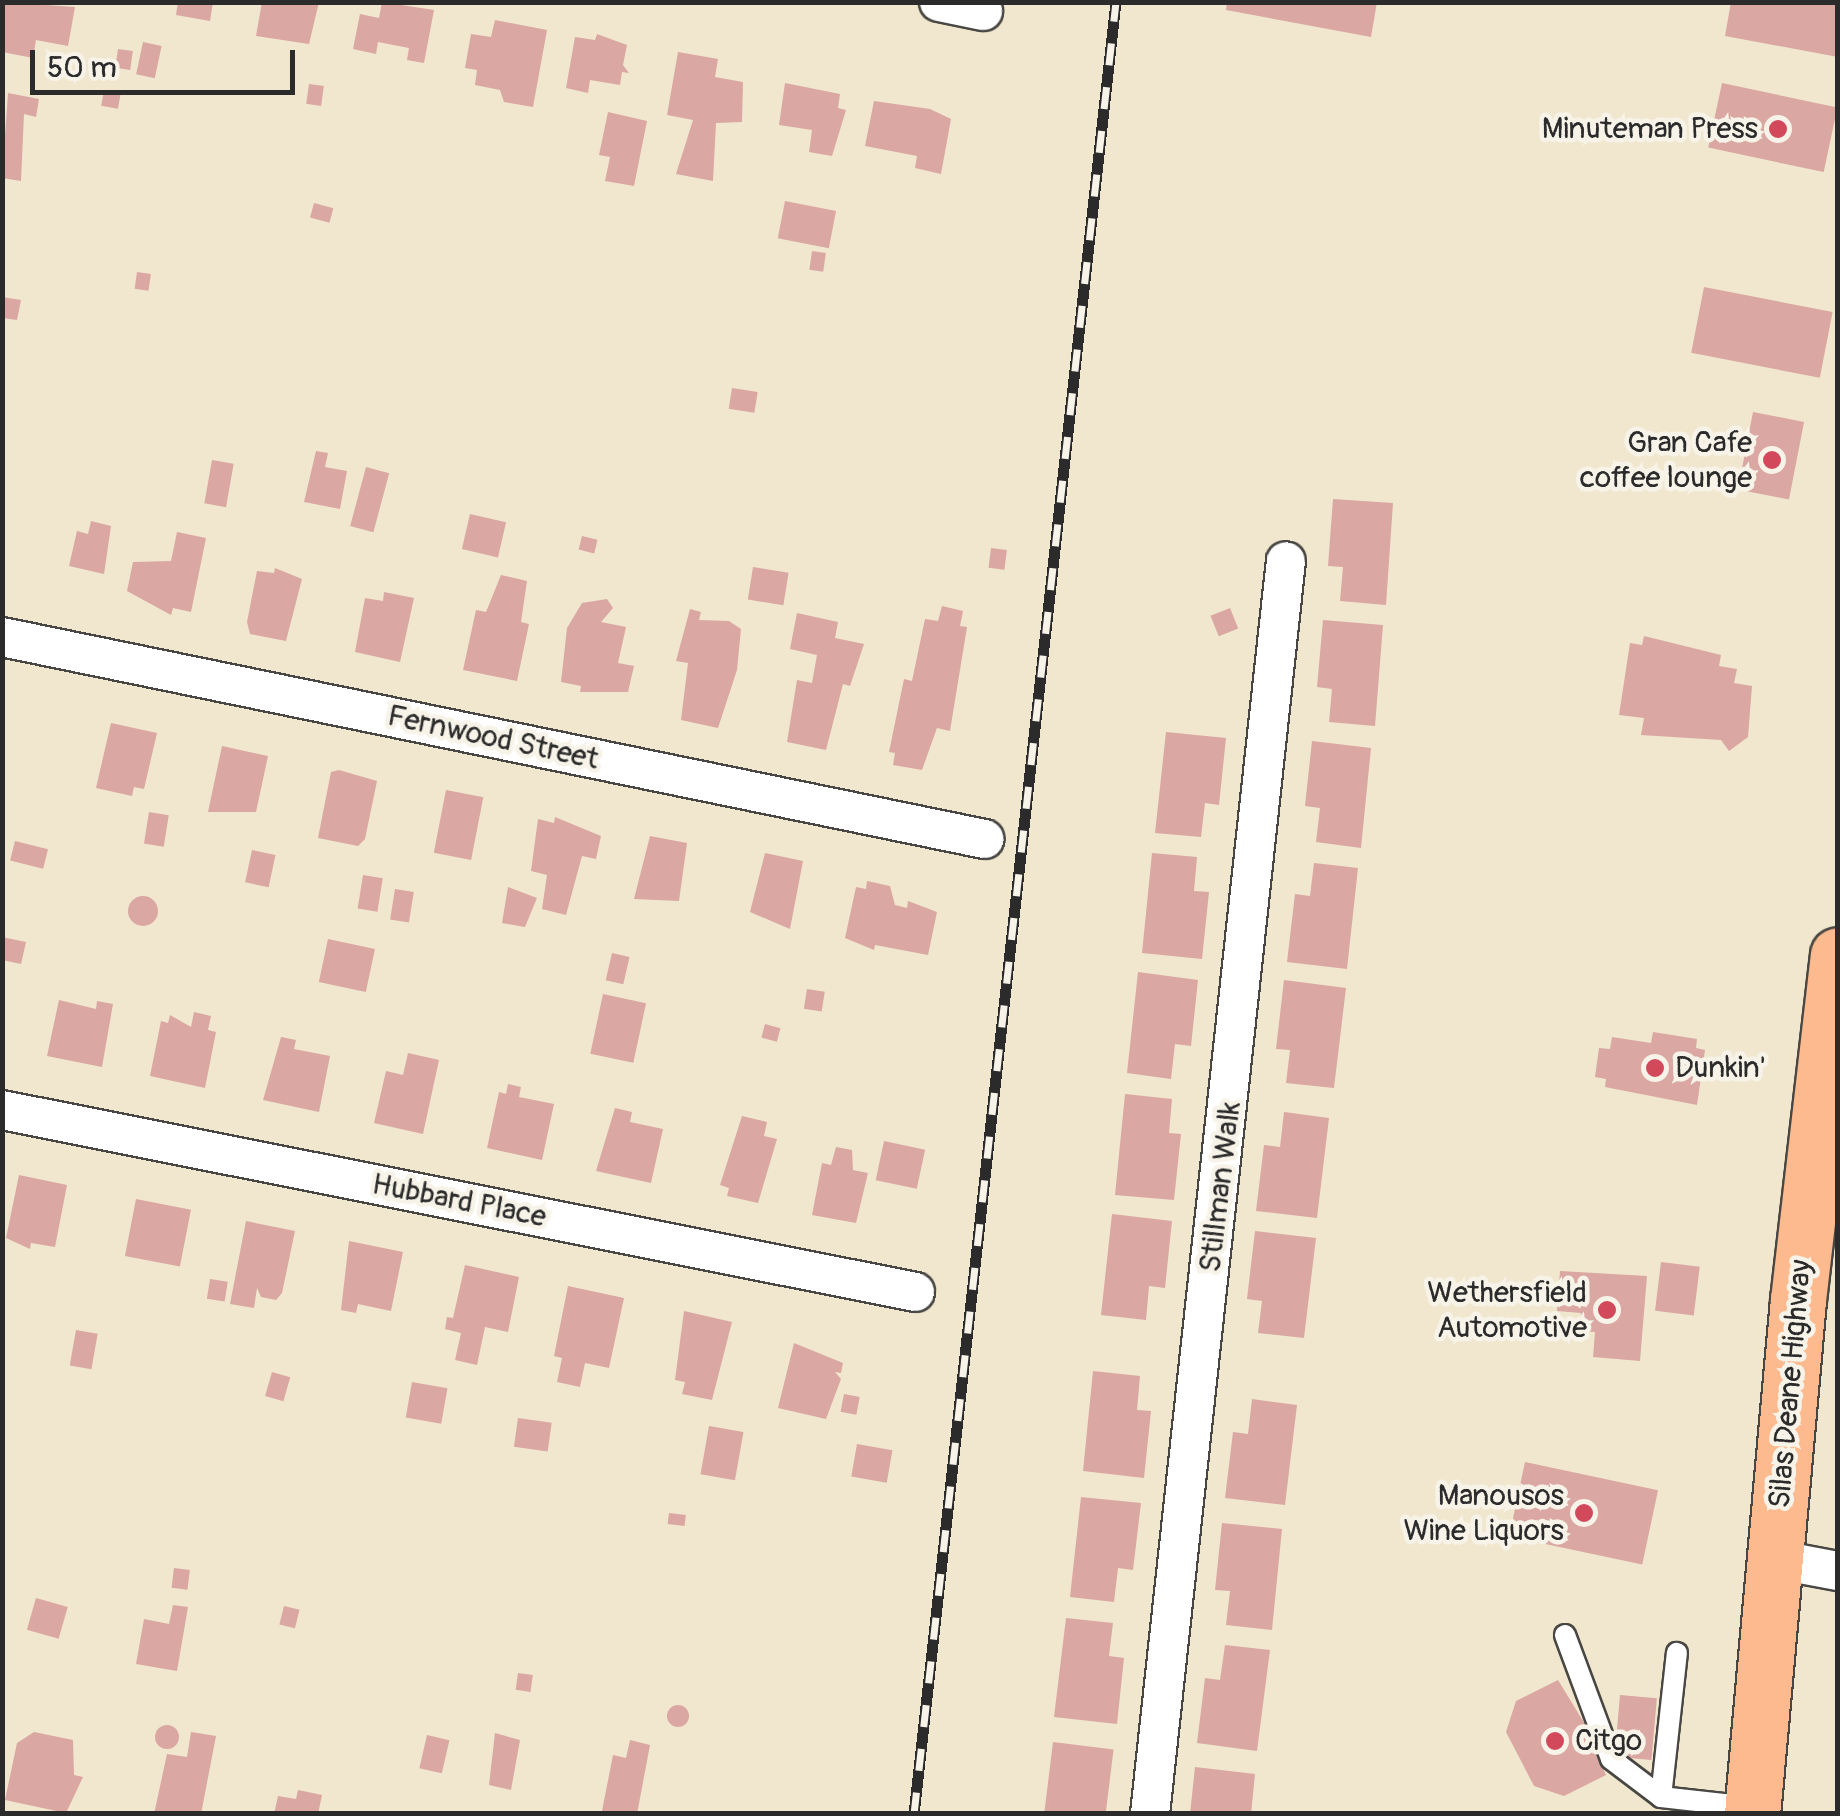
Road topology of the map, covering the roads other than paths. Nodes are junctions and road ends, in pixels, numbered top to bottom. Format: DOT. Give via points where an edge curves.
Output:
graph roads {
  1 [pos="938,2"];
  2 [pos="983,10"];
  3 [pos="1286,560"];
  4 [pos="2,637"];
  5 [pos="984,839"];
  6 [pos="1838,955"];
  7 [pos="2,1110"];
  8 [pos="915,1292"];
  9 [pos="1774,1559"];
  10 [pos="1838,1571"];
  11 [pos="1565,1636"];
  12 [pos="1677,1653"];
  13 [pos="1661,1797"];
  14 [pos="1752,1810"];
  15 [pos="1150,1814"];
  1 -- 2 [label="street"];
  3 -- 15 [label="street, Stillman Walk"];
  4 -- 5 [label="street, Fernwood Street"];
  6 -- 9 [label="main road, Silas Deane Highway"];
  7 -- 8 [label="street, Hubbard Place"];
  9 -- 10 [label="street"];
  9 -- 14 [label="main road, Silas Deane Highway"];
  11 -- 13 [label="lane" via="1612,1759"];
  12 -- 13 [label="lane"];
  13 -- 14 [label="lane"];
}
